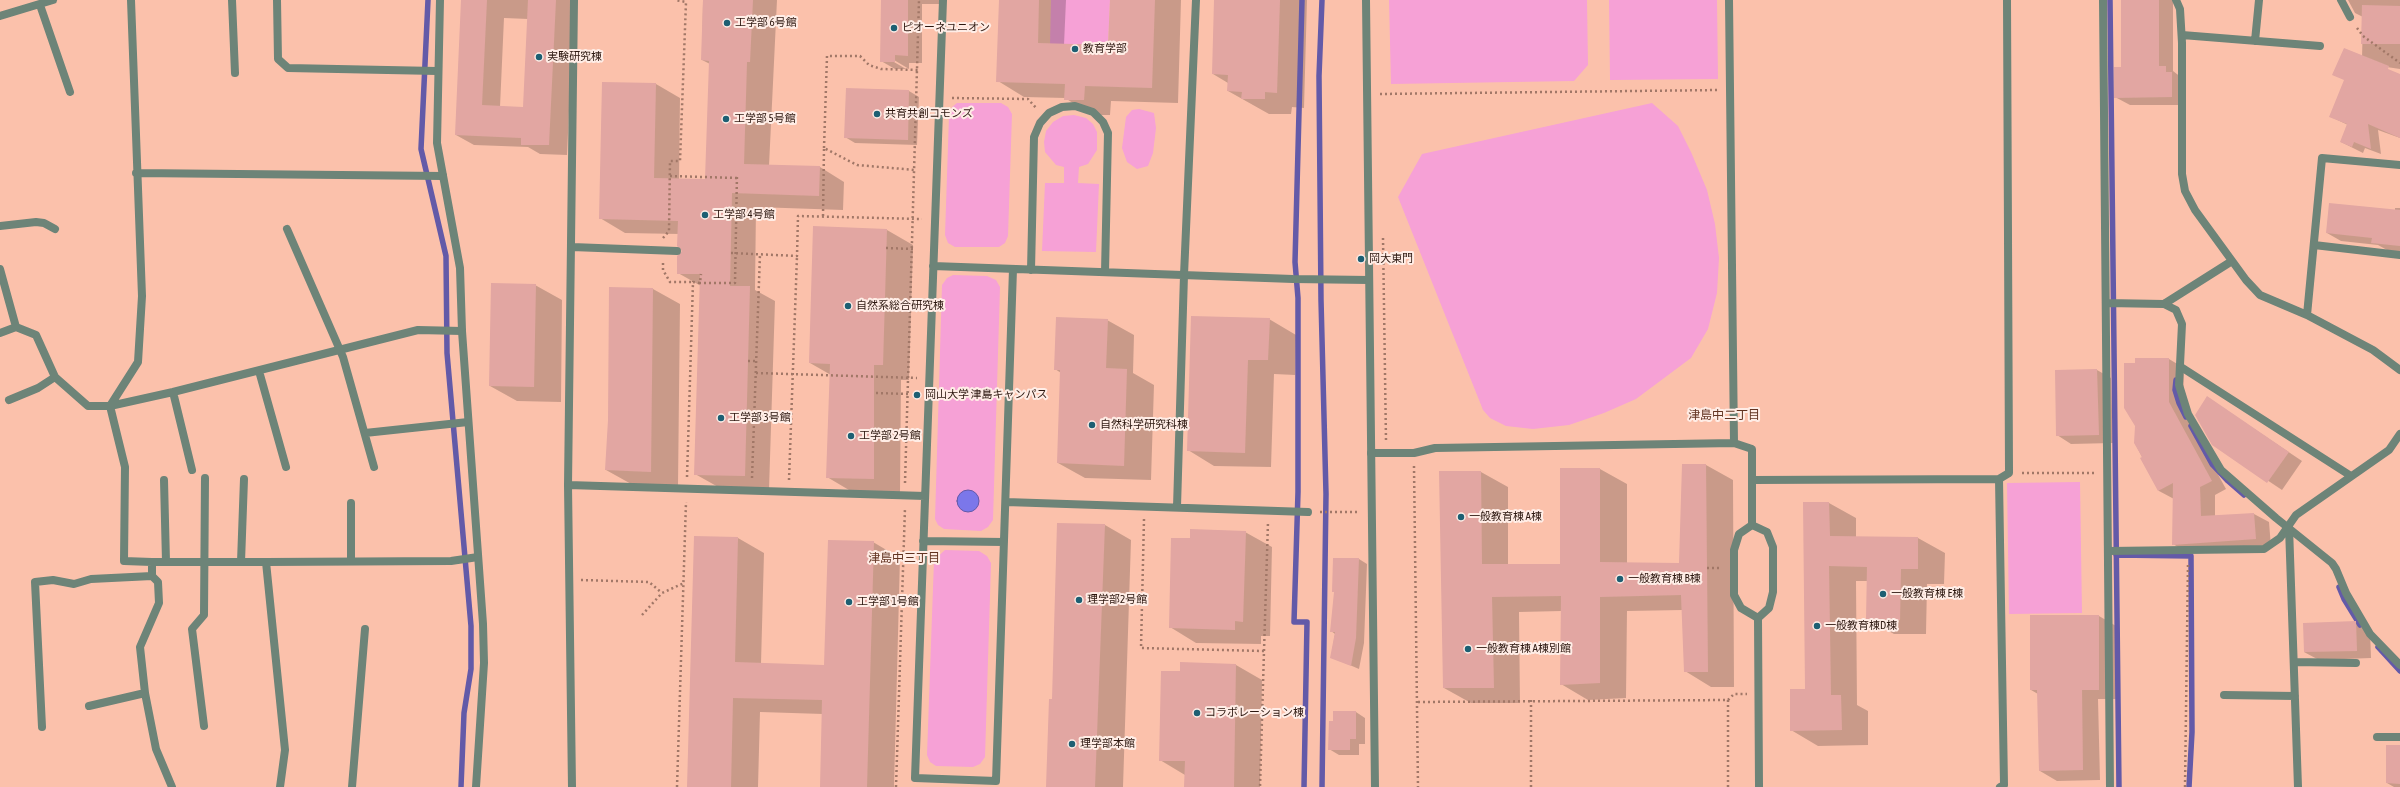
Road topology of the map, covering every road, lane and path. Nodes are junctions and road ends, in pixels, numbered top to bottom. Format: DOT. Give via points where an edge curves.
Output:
graph roads {
  1 [pos="53,0"];
  2 [pos="131,0"];
  3 [pos="232,0"];
  4 [pos="277,0"];
  5 [pos="440,0"];
  6 [pos="574,0"];
  7 [pos="675,0"];
  8 [pos="920,0"];
  9 [pos="943,0"];
  10 [pos="1196,0"];
  11 [pos="1366,0"];
  12 [pos="1730,0"];
  13 [pos="2008,0"];
  14 [pos="2103,0"];
  15 [pos="2176,0"];
  16 [pos="2259,0"];
  17 [pos="2340,0"];
  18 [pos="40,6"];
  19 [pos="0,16"];
  20 [pos="2350,17"];
  21 [pos="2182,35"];
  22 [pos="2255,41"];
  23 [pos="2320,46"];
  24 [pos="2400,63"];
  25 [pos="429,70"];
  26 [pos="918,70"];
  27 [pos="234,73"];
  28 [pos="1730,90"];
  29 [pos="70,92"];
  30 [pos="1367,94"];
  31 [pos="939,98"];
  32 [pos="1044,117"];
  33 [pos="824,148"];
  34 [pos="2400,165"];
  35 [pos="915,170"];
  36 [pos="136,173"];
  37 [pos="737,174"];
  38 [pos="443,176"];
  39 [pos="670,176"];
  40 [pos="737,178"];
  41 [pos="823,216"];
  42 [pos="914,219"];
  43 [pos="935,220"];
  44 [pos="0,226"];
  45 [pos="56,229"];
  46 [pos="287,229"];
  47 [pos="2314,245"];
  48 [pos="572,247"];
  49 [pos="886,248"];
  50 [pos="913,249"];
  51 [pos="663,251"];
  52 [pos="677,251"];
  53 [pos="731,253"];
  54 [pos="735,254"];
  55 [pos="760,254"];
  56 [pos="2400,255"];
  57 [pos="797,256"];
  58 [pos="2232,261"];
  59 [pos="933,266"];
  60 [pos="0,269"];
  61 [pos="1012,269"];
  62 [pos="1031,270"];
  63 [pos="1105,272"];
  64 [pos="701,274"];
  65 [pos="1184,275"];
  66 [pos="1369,280"];
  67 [pos="693,282"];
  68 [pos="700,283"];
  69 [pos="2111,304"];
  70 [pos="2164,304"];
  71 [pos="2307,315"];
  72 [pos="16,327"];
  73 [pos="462,331"];
  74 [pos="0,333"];
  75 [pos="339,350"];
  76 [pos="748,361"];
  77 [pos="756,361"];
  78 [pos="2181,367"];
  79 [pos="2400,370"];
  80 [pos="259,371"];
  81 [pos="756,373"];
  82 [pos="793,374"];
  83 [pos="55,377"];
  84 [pos="908,378"];
  85 [pos="929,378"];
  86 [pos="173,392"];
  87 [pos="876,393"];
  88 [pos="908,394"];
  89 [pos="8,400"];
  90 [pos="110,406"];
  91 [pos="468,422"];
  92 [pos="364,433"];
  93 [pos="2400,434"];
  94 [pos="1734,443"];
  95 [pos="1414,453"];
  96 [pos="1371,454"];
  97 [pos="286,467"];
  98 [pos="374,467"];
  99 [pos="192,470"];
  100 [pos="2108,472"];
  101 [pos="2010,473"];
  102 [pos="2351,476"];
  103 [pos="205,478"];
  104 [pos="244,479"];
  105 [pos="1999,479"];
  106 [pos="164,480"];
  107 [pos="1752,480"];
  108 [pos="568,485"];
  109 [pos="687,489"];
  110 [pos="751,491"];
  111 [pos="788,492"];
  112 [pos="905,496"];
  113 [pos="925,496"];
  114 [pos="1006,502"];
  115 [pos="351,503"];
  116 [pos="1144,506"];
  117 [pos="1177,507"];
  118 [pos="1269,510"];
  119 [pos="1304,512"];
  120 [pos="1372,513"];
  121 [pos="1752,525"];
  122 [pos="2289,527"];
  123 [pos="923,540"];
  124 [pos="1004,542"];
  125 [pos="2114,552"];
  126 [pos="478,557"];
  127 [pos="2188,558"];
  128 [pos="351,561"];
  129 [pos="152,562"];
  130 [pos="166,562"];
  131 [pos="204,562"];
  132 [pos="241,562"];
  133 [pos="266,562"];
  134 [pos="152,576"];
  135 [pos="571,580"];
  136 [pos="684,583"];
  137 [pos="662,593"];
  138 [pos="642,615"];
  139 [pos="1758,618"];
  140 [pos="365,629"];
  141 [pos="1264,652"];
  142 [pos="2294,662"];
  143 [pos="2356,663"];
  144 [pos="2400,665"];
  145 [pos="145,693"];
  146 [pos="1758,694"];
  147 [pos="2224,695"];
  148 [pos="2295,696"];
  149 [pos="1531,700"];
  150 [pos="1728,700"];
  151 [pos="1418,702"];
  152 [pos="89,706"];
  153 [pos="204,726"];
  154 [pos="42,728"];
  155 [pos="2378,737"];
  156 [pos="2400,737"];
  157 [pos="987,784"];
  158 [pos="172,787"];
  159 [pos="280,787"];
  160 [pos="352,787"];
  161 [pos="476,787"];
  162 [pos="572,787"];
  163 [pos="677,787"];
  164 [pos="896,787"];
  165 [pos="1260,787"];
  166 [pos="1375,787"];
  167 [pos="1418,787"];
  168 [pos="1531,787"];
  169 [pos="1728,787"];
  170 [pos="1759,787"];
  171 [pos="2000,787"];
  172 [pos="2110,787"];
  173 [pos="2185,787"];
  174 [pos="2298,787"];
  1 -- 18 [label="street"];
  2 -- 36 [label="street"];
  3 -- 27 [label="street"];
  4 -- 25 [label="street" via="278,59 288,68"];
  5 -- 25 [label="street"];
  6 -- 48 [label="street"];
  7 -- 39 [label="path" via="686,2 680,161 670,161"];
  8 -- 26 [label="path"];
  9 -- 31 [label="street"];
  10 -- 65 [label="street"];
  11 -- 30 [label="street"];
  12 -- 28 [label="street"];
  13 -- 101 [label="street"];
  14 -- 69 [label="street"];
  15 -- 21 [label="street" via="2180,10"];
  16 -- 22 [label="street"];
  17 -- 20 [label="street"];
  18 -- 19 [label="street"];
  18 -- 29 [label="street"];
  20 -- 24 [label="path" via="2363,36"];
  21 -- 22 [label="street"];
  21 -- 58 [label="street" via="2182,174 2185,191 2195,210"];
  22 -- 23 [label="street"];
  25 -- 38 [label="street"];
  26 -- 33 [label="path" via="881,70 869,65 860,56 827,56"];
  26 -- 35 [label="path"];
  28 -- 30 [label="path"];
  28 -- 94 [label="street"];
  30 -- 66 [label="street"];
  31 -- 32 [label="path" via="1028,100"];
  31 -- 43 [label="street"];
  32 -- 62 [label="street" via="1034,137"];
  32 -- 63 [label="street" via="1062,107 1081,107 1098,117 1108,133"];
  33 -- 35 [label="path" via="857,165"];
  33 -- 41 [label="path"];
  34 -- 47 [label="street" via="2322,158"];
  35 -- 42 [label="path"];
  36 -- 38 [label="street"];
  36 -- 90 [label="street" via="142,296 138,362"];
  37 -- 40 [label="path"];
  38 -- 73 [label="street" via="460,268"];
  39 -- 40 [label="path"];
  39 -- 51 [label="path" via="669,231 663,237"];
  40 -- 54 [label="path"];
  41 -- 42 [label="path"];
  41 -- 57 [label="path" via="798,216"];
  42 -- 43 [label="path"];
  42 -- 50 [label="path"];
  43 -- 59 [label="street"];
  44 -- 45 [label="street" via="36,222"];
  46 -- 75 [label="street"];
  47 -- 56 [label="street"];
  47 -- 71 [label="street"];
  48 -- 51 [label="street"];
  48 -- 108 [label="street"];
  49 -- 50 [label="path"];
  50 -- 84 [label="path"];
  51 -- 52 [label="street"];
  51 -- 67 [label="path" via="663,270 670,282"];
  53 -- 54 [label="path"];
  54 -- 55 [label="path"];
  54 -- 68 [label="path" via="735,283"];
  55 -- 57 [label="path"];
  55 -- 77 [label="path"];
  57 -- 82 [label="path"];
  58 -- 70 [label="street"];
  58 -- 71 [label="street" via="2260,295"];
  59 -- 61 [label="street"];
  59 -- 85 [label="street"];
  60 -- 72 [label="street"];
  61 -- 62 [label="street"];
  61 -- 114 [label="street"];
  62 -- 63 [label="street"];
  63 -- 65 [label="street"];
  64 -- 68 [label="path"];
  65 -- 66 [label="street"];
  65 -- 117 [label="street"];
  66 -- 96 [label="street"];
  67 -- 68 [label="path"];
  67 -- 109 [label="path"];
  69 -- 70 [label="street"];
  69 -- 100 [label="street"];
  70 -- 78 [label="street" via="2176,310 2182,324"];
  71 -- 79 [label="street" via="2373,350"];
  72 -- 74 [label="street"];
  72 -- 83 [label="street" via="36,335"];
  73 -- 75 [label="street" via="418,330"];
  73 -- 91 [label="street"];
  75 -- 80 [label="street"];
  75 -- 92 [label="street"];
  76 -- 77 [label="path"];
  77 -- 81 [label="path"];
  78 -- 102 [label="street"];
  78 -- 122 [label="street" via="2179,385 2188,414 2221,470"];
  80 -- 86 [label="street"];
  80 -- 97 [label="street"];
  81 -- 82 [label="path"];
  81 -- 110 [label="path"];
  82 -- 84 [label="path"];
  82 -- 111 [label="path"];
  83 -- 89 [label="street" via="38,388"];
  83 -- 90 [label="street" via="88,406"];
  84 -- 85 [label="path"];
  84 -- 88 [label="path"];
  85 -- 113 [label="street"];
  86 -- 90 [label="street"];
  86 -- 99 [label="street"];
  87 -- 88 [label="path"];
  88 -- 112 [label="path"];
  90 -- 129 [label="street" via="125,467 124,561"];
  91 -- 92 [label="street"];
  91 -- 126 [label="street"];
  92 -- 98 [label="street"];
  93 -- 102 [label="street" via="2389,450"];
  94 -- 95 [label="street" via="1435,448"];
  94 -- 107 [label="street" via="1752,449"];
  95 -- 96 [label="street"];
  95 -- 151 [label="path"];
  96 -- 120 [label="street"];
  100 -- 101 [label="path"];
  100 -- 125 [label="street"];
  101 -- 105 [label="street"];
  102 -- 122 [label="street" via="2296,515"];
  103 -- 131 [label="street"];
  104 -- 132 [label="street"];
  105 -- 107 [label="street"];
  105 -- 171 [label="street" via="2004,784"];
  106 -- 130 [label="street"];
  107 -- 121 [label="street"];
  108 -- 109 [label="street"];
  108 -- 135 [label="street"];
  109 -- 110 [label="street"];
  109 -- 136 [label="path"];
  110 -- 111 [label="street"];
  111 -- 112 [label="street"];
  112 -- 113 [label="street"];
  112 -- 164 [label="path"];
  113 -- 123 [label="street"];
  114 -- 116 [label="street"];
  114 -- 124 [label="street"];
  115 -- 128 [label="street"];
  116 -- 117 [label="street"];
  116 -- 141 [label="path" via="1141,648"];
  117 -- 118 [label="street"];
  118 -- 119 [label="street"];
  118 -- 141 [label="path"];
  119 -- 120 [label="path"];
  120 -- 166 [label="street"];
  121 -- 139 [label="street" via="1767,532 1773,547 1773,592 1769,608"];
  121 -- 139 [label="street" via="1738,534 1734,550 1734,595 1740,608"];
  122 -- 125 [label="street" via="2280,538 2264,550"];
  122 -- 142 [label="street"];
  122 -- 144 [label="street" via="2332,563 2370,634"];
  123 -- 124 [label="street"];
  123 -- 157 [label="street" via="915,778"];
  124 -- 157 [label="street" via="996,781"];
  125 -- 172 [label="street"];
  126 -- 128 [label="street" via="460,560"];
  126 -- 161 [label="street" via="484,663"];
  127 -- 173 [label="path"];
  128 -- 133 [label="street"];
  129 -- 130 [label="street"];
  129 -- 134 [label="street"];
  130 -- 131 [label="street"];
  131 -- 132 [label="street"];
  131 -- 153 [label="street" via="204,615 192,629"];
  132 -- 133 [label="street"];
  133 -- 159 [label="street" via="285,750"];
  134 -- 145 [label="street" via="158,582 159,602 140,647"];
  134 -- 154 [label="street" via="91,579 74,584 54,580 35,582"];
  135 -- 137 [label="path" via="649,582"];
  135 -- 162 [label="street"];
  136 -- 137 [label="path"];
  136 -- 163 [label="path"];
  137 -- 138 [label="path"];
  139 -- 146 [label="street"];
  140 -- 160 [label="street"];
  141 -- 165 [label="path"];
  142 -- 143 [label="street"];
  142 -- 148 [label="street"];
  145 -- 152 [label="street"];
  145 -- 158 [label="street" via="156,749"];
  146 -- 150 [label="path" via="1734,694"];
  146 -- 170 [label="street"];
  147 -- 148 [label="street"];
  148 -- 174 [label="street"];
  149 -- 150 [label="path"];
  149 -- 151 [label="path"];
  149 -- 168 [label="path"];
  150 -- 169 [label="path"];
  151 -- 167 [label="path"];
  155 -- 156 [label="street"];
}
